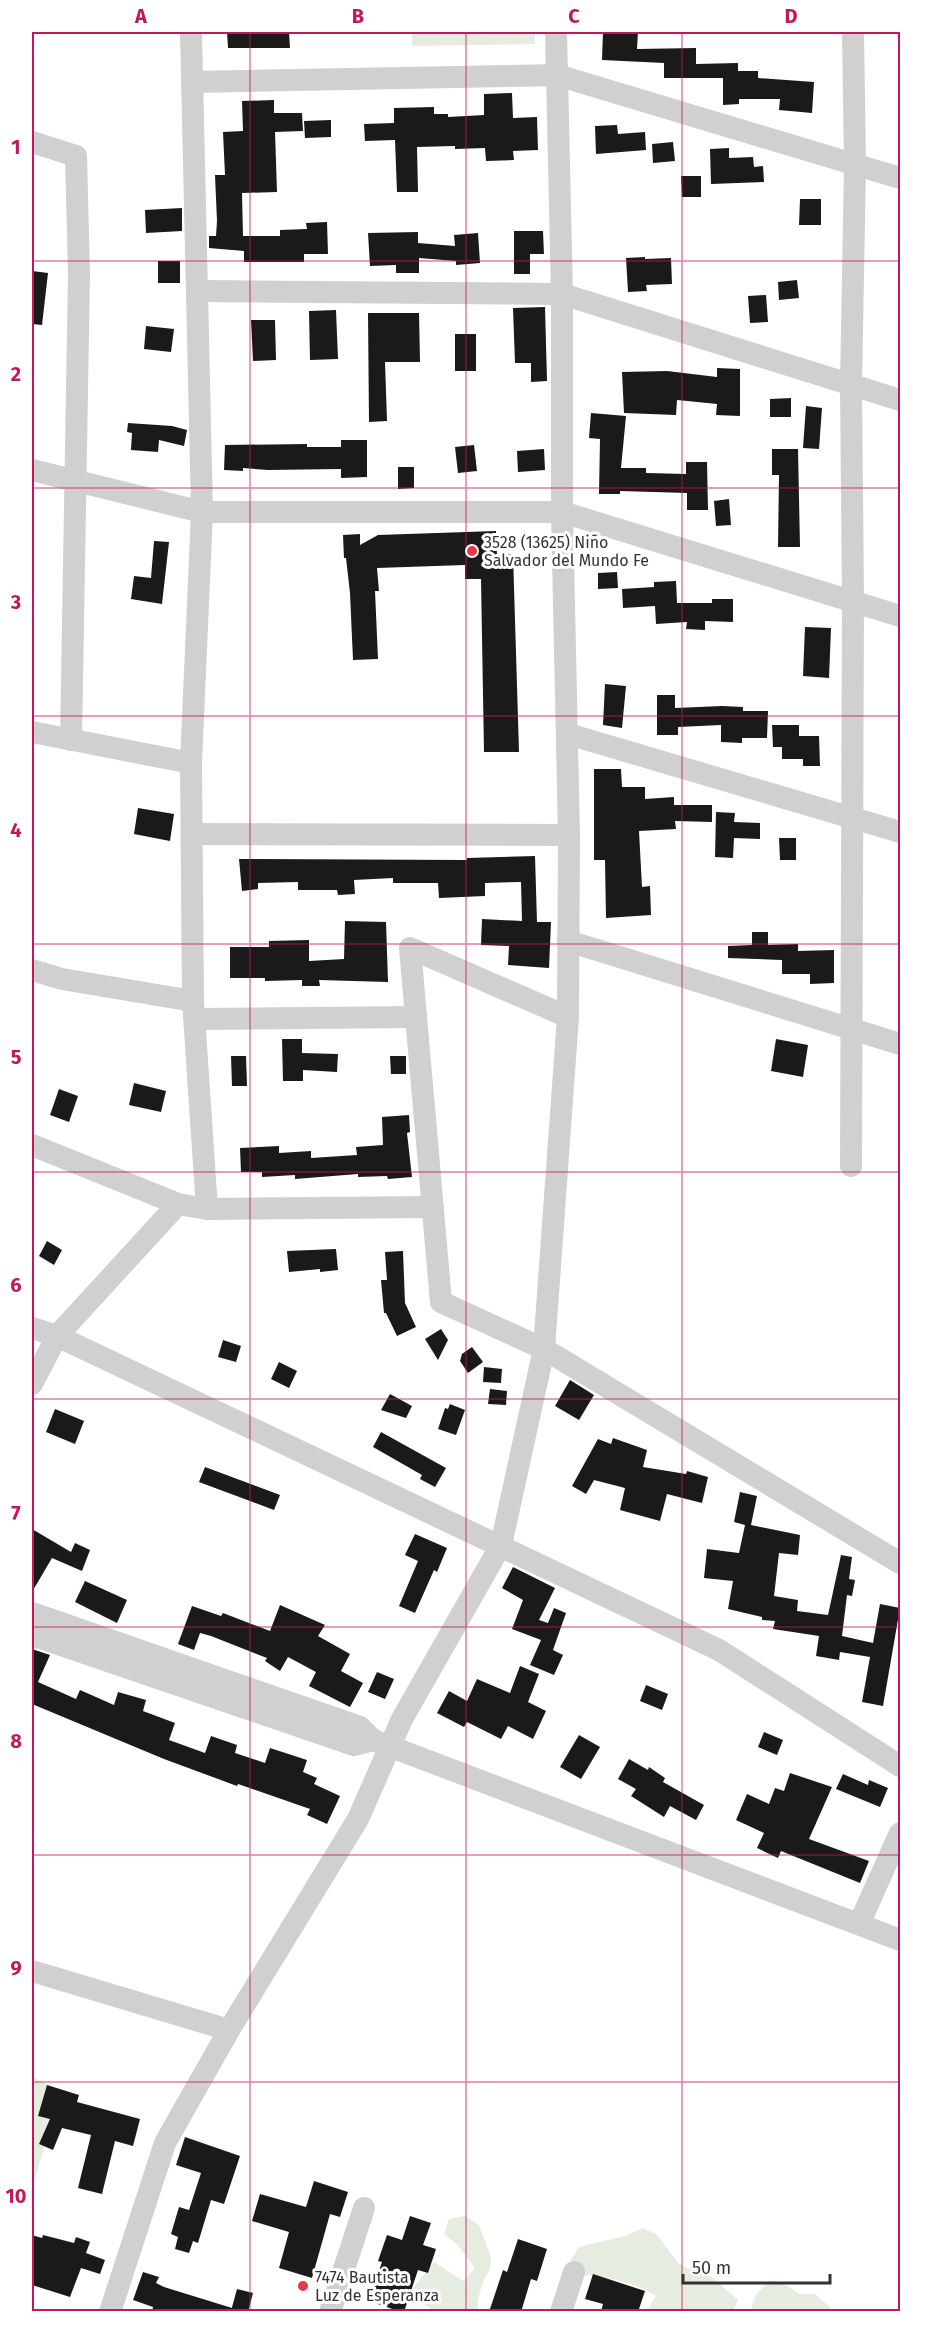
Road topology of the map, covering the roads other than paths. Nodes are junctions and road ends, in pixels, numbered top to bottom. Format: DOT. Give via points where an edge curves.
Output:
graph roads {
  1 [pos="190,32"];
  2 [pos="556,32"];
  3 [pos="853,32"];
  4 [pos="557,75"];
  5 [pos="192,82"];
  6 [pos="32,142"];
  7 [pos="855,165"];
  8 [pos="900,178"];
  9 [pos="198,291"];
  10 [pos="562,294"];
  11 [pos="851,385"];
  12 [pos="900,400"];
  13 [pos="32,470"];
  14 [pos="75,479"];
  15 [pos="202,512"];
  16 [pos="562,512"];
  17 [pos="854,601"];
  18 [pos="900,616"];
  19 [pos="32,732"];
  20 [pos="568,734"];
  21 [pos="71,740"];
  22 [pos="191,763"];
  23 [pos="851,817"];
  24 [pos="900,832"];
  25 [pos="193,834"];
  26 [pos="569,835"];
  27 [pos="568,941"];
  28 [pos="32,970"];
  29 [pos="194,1010"];
  30 [pos="416,1017"];
  31 [pos="568,1017"];
  32 [pos="852,1028"];
  33 [pos="900,1044"];
  34 [pos="32,1145"];
  35 [pos="851,1166"];
  36 [pos="178,1204"];
  37 [pos="433,1208"];
  38 [pos="207,1209"];
  39 [pos="32,1328"];
  40 [pos="57,1336"];
  41 [pos="544,1349"];
  42 [pos="32,1384"];
  43 [pos="501,1545"];
  44 [pos="900,1563"];
  45 [pos="32,1613"];
  46 [pos="32,1635"];
  47 [pos="381,1743"];
  48 [pos="900,1766"];
  49 [pos="900,1833"];
  50 [pos="859,1924"];
  51 [pos="900,1940"];
  52 [pos="32,1971"];
  53 [pos="229,2030"];
  54 [pos="364,2208"];
  55 [pos="574,2272"];
  56 [pos="110,2312"];
  57 [pos="330,2312"];
  58 [pos="561,2312"];
  1 -- 5 [label="street"];
  2 -- 4 [label="street"];
  3 -- 7 [label="street"];
  4 -- 5 [label="street"];
  4 -- 7 [label="street"];
  4 -- 10 [label="street"];
  5 -- 9 [label="street"];
  6 -- 14 [label="street" via="76,156 79,274"];
  7 -- 8 [label="street"];
  7 -- 11 [label="street"];
  9 -- 10 [label="street"];
  9 -- 15 [label="street"];
  10 -- 11 [label="street"];
  10 -- 16 [label="street"];
  11 -- 12 [label="street"];
  11 -- 17 [label="street"];
  13 -- 14 [label="street"];
  14 -- 15 [label="street"];
  14 -- 21 [label="street"];
  15 -- 16 [label="street"];
  15 -- 22 [label="street"];
  16 -- 17 [label="street"];
  16 -- 20 [label="street"];
  17 -- 18 [label="street"];
  17 -- 23 [label="street"];
  19 -- 21 [label="street"];
  20 -- 23 [label="street"];
  20 -- 26 [label="street"];
  21 -- 22 [label="street"];
  22 -- 25 [label="street"];
  23 -- 24 [label="street"];
  23 -- 32 [label="street"];
  25 -- 26 [label="street"];
  25 -- 29 [label="street"];
  26 -- 27 [label="street"];
  27 -- 31 [label="street"];
  27 -- 32 [label="street"];
  28 -- 29 [label="street"];
  29 -- 30 [label="street"];
  29 -- 38 [label="street"];
  30 -- 31 [label="street" via="410,948"];
  30 -- 37 [label="street"];
  31 -- 41 [label="street"];
  32 -- 33 [label="street"];
  32 -- 35 [label="street"];
  34 -- 36 [label="street"];
  36 -- 38 [label="street"];
  36 -- 40 [label="street"];
  37 -- 38 [label="street"];
  37 -- 41 [label="street" via="441,1302"];
  39 -- 40 [label="street"];
  40 -- 42 [label="street"];
  40 -- 43 [label="street"];
  41 -- 43 [label="street"];
  41 -- 44 [label="street"];
  43 -- 47 [label="street" via="402,1719"];
  43 -- 48 [label="street" via="719,1650"];
  45 -- 47 [label="street" via="360,1727"];
  46 -- 47 [label="street" via="354,1745"];
  47 -- 50 [label="street"];
  47 -- 53 [label="street" via="358,1819"];
  49 -- 50 [label="street"];
  50 -- 51 [label="street"];
  52 -- 53 [label="street"];
  53 -- 56 [label="street" via="165,2142"];
  54 -- 57 [label="street"];
  55 -- 58 [label="street"];
}
